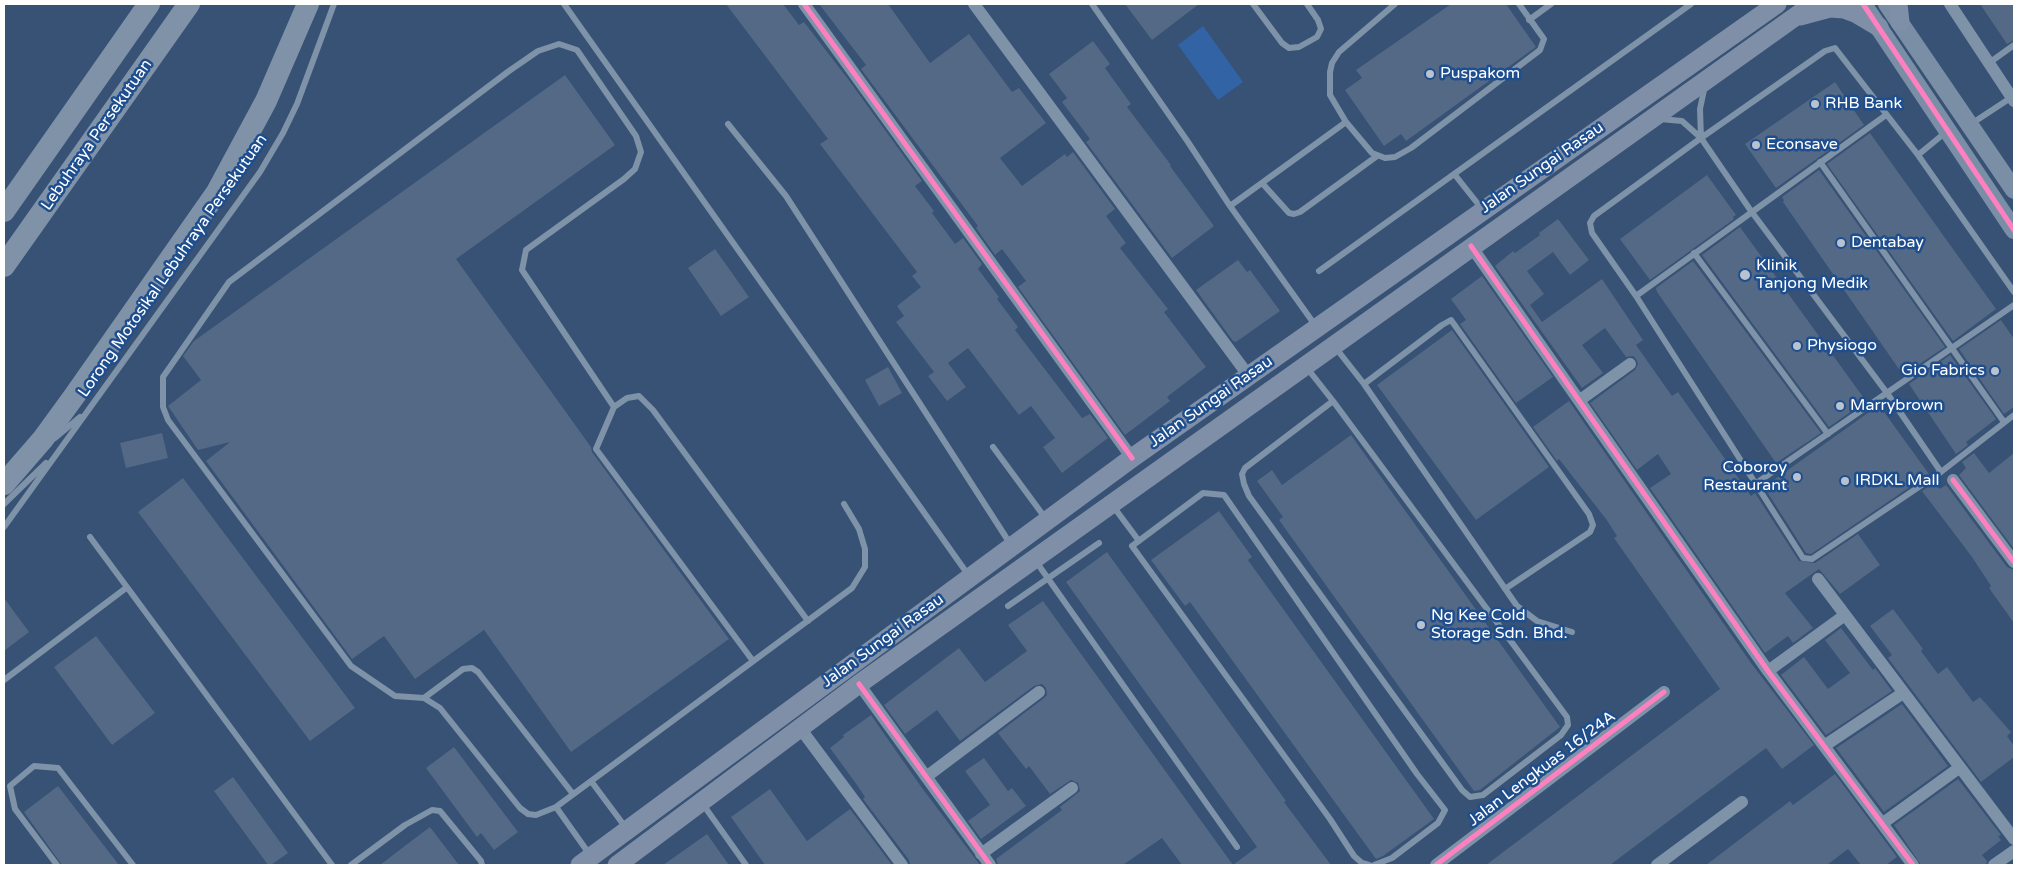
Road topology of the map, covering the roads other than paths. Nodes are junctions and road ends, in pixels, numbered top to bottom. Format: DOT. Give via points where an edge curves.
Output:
graph roads {
  1 [pos="149,4"];
  2 [pos="189,4"];
  3 [pos="308,4"];
  4 [pos="334,4"];
  5 [pos="564,4"];
  6 [pos="804,4"];
  7 [pos="974,4"];
  8 [pos="1092,4"];
  9 [pos="1254,4"];
  10 [pos="1307,4"];
  11 [pos="1395,4"];
  12 [pos="1519,4"];
  13 [pos="1551,4"];
  14 [pos="1691,4"];
  15 [pos="1762,4"];
  16 [pos="1777,4"];
  17 [pos="1813,4"];
  18 [pos="1863,4"];
  19 [pos="1888,4"];
  20 [pos="1950,4"];
  21 [pos="1899,13"];
  22 [pos="1793,18"];
  23 [pos="1529,20"];
  24 [pos="1879,27"];
  25 [pos="1737,32"];
  26 [pos="2014,45"];
  27 [pos="1988,63"];
  28 [pos="1711,75"];
  29 [pos="2013,99"];
  30 [pos="1886,115"];
  31 [pos="1647,120"];
  32 [pos="1346,122"];
  33 [pos="728,124"];
  34 [pos="1970,125"];
  35 [pos="1948,131"];
  36 [pos="1701,138"];
  37 [pos="1918,155"];
  38 [pos="1377,156"];
  39 [pos="1820,162"];
  40 [pos="1455,174"];
  41 [pos="1262,183"];
  42 [pos="2014,190"];
  43 [pos="1230,206"];
  44 [pos="1482,210"];
  45 [pos="4,211"];
  46 [pos="1751,211"];
  47 [pos="2014,230"];
  48 [pos="1471,246"];
  49 [pos="1694,253"];
  50 [pos="4,266"];
  51 [pos="1320,271"];
  52 [pos="2014,292"];
  53 [pos="1636,296"];
  54 [pos="2014,305"];
  55 [pos="1316,326"];
  56 [pos="1334,346"];
  57 [pos="1952,348"];
  58 [pos="1630,364"];
  59 [pos="1306,367"];
  60 [pos="1248,375"];
  61 [pos="1364,384"];
  62 [pos="1887,393"];
  63 [pos="1333,400"];
  64 [pos="1580,400"];
  65 [pos="614,407"];
  66 [pos="88,409"];
  67 [pos="2014,415"];
  68 [pos="2004,422"];
  69 [pos="1828,434"];
  70 [pos="993,447"];
  71 [pos="58,452"];
  72 [pos="1132,458"];
  73 [pos="1941,472"];
  74 [pos="1953,480"];
  75 [pos="7,481"];
  76 [pos="1755,484"];
  77 [pos="4,504"];
  78 [pos="844,504"];
  79 [pos="1112,504"];
  80 [pos="1047,520"];
  81 [pos="4,526"];
  82 [pos="90,537"];
  83 [pos="1139,541"];
  84 [pos="1099,543"];
  85 [pos="1012,546"];
  86 [pos="1034,559"];
  87 [pos="2014,562"];
  88 [pos="970,577"];
  89 [pos="1047,579"];
  90 [pos="1818,579"];
  91 [pos="126,588"];
  92 [pos="1505,589"];
  93 [pos="1008,606"];
  94 [pos="1845,615"];
  95 [pos="808,620"];
  96 [pos="1572,632"];
  97 [pos="753,661"];
  98 [pos="1768,671"];
  99 [pos="4,680"];
  100 [pos="858,684"];
  101 [pos="1039,692"];
  102 [pos="1664,692"];
  103 [pos="1903,693"];
  104 [pos="424,698"];
  105 [pos="800,728"];
  106 [pos="1824,746"];
  107 [pos="1959,768"];
  108 [pos="926,777"];
  109 [pos="591,781"];
  110 [pos="1072,788"];
  111 [pos="573,794"];
  112 [pos="702,802"];
  113 [pos="1742,802"];
  114 [pos="556,807"];
  115 [pos="1882,823"];
  116 [pos="628,830"];
  117 [pos="2014,840"];
  118 [pos="1237,847"];
  119 [pos="2014,851"];
  120 [pos="981,854"];
  121 [pos="586,861"];
  122 [pos="57,865"];
  123 [pos="134,865"];
  124 [pos="332,865"];
  125 [pos="351,865"];
  126 [pos="482,865"];
  127 [pos="617,865"];
  128 [pos="746,865"];
  129 [pos="902,865"];
  130 [pos="990,865"];
  131 [pos="1369,865"];
  132 [pos="1374,865"];
  133 [pos="1436,865"];
  134 [pos="1658,865"];
  135 [pos="1913,865"];
  136 [pos="1994,865"];
  1 -- 45 [label="highway, Lebuhraya Persekutuan"];
  2 -- 50 [label="highway, Lebuhraya Persekutuan"];
  3 -- 75 [label="highway" via="266,101 217,192 75,395"];
  4 -- 66 [label="lane, Lorong Motosikal Lebuhraya Persekutuan" via="297,104 260,172"];
  5 -- 88 [label="lane"];
  6 -- 72 [label="street"];
  7 -- 60 [label="street"];
  8 -- 43 [label="lane"];
  9 -- 10 [label="lane" via="1289,48 1299,47 1317,37 1321,29"];
  11 -- 32 [label="lane" via="1344,47 1332,63 1330,95"];
  12 -- 23 [label="lane"];
  13 -- 23 [label="lane"];
  14 -- 40 [label="lane"];
  15 -- 25 [label="main road"];
  16 -- 25 [label="main road, Jalan Sungai Rasau"];
  17 -- 22 [label="main road, Jalan Sungai Rasau"];
  18 -- 24 [label="street"];
  19 -- 21 [label="street"];
  20 -- 27 [label="street"];
  21 -- 34 [label="street"];
  22 -- 24 [label="main road" via="1830,8 1844,9"];
  22 -- 28 [label="main road, Jalan Sungai Rasau"];
  23 -- 38 [label="lane" via="1544,39 1540,50 1411,148 1395,157"];
  24 -- 35 [label="street"];
  25 -- 44 [label="main road, Jalan Sungai Rasau"];
  26 -- 27 [label="lane"];
  27 -- 29 [label="street"];
  28 -- 31 [label="main road, Jalan Sungai Rasau"];
  28 -- 36 [label="lane" via="1701,96"];
  29 -- 34 [label="lane"];
  30 -- 36 [label="lane" via="1835,48 1825,51"];
  30 -- 37 [label="lane"];
  30 -- 39 [label="lane"];
  31 -- 36 [label="lane" via="1682,121"];
  31 -- 48 [label="main road, Jalan Sungai Rasau"];
  32 -- 38 [label="lane"];
  32 -- 41 [label="lane"];
  33 -- 85 [label="lane" via="786,196"];
  34 -- 42 [label="street"];
  35 -- 37 [label="lane"];
  35 -- 47 [label="street"];
  36 -- 46 [label="lane"];
  36 -- 53 [label="lane" via="1594,216 1590,223 1592,232"];
  37 -- 52 [label="lane"];
  38 -- 41 [label="lane" via="1294,214 1289,213"];
  39 -- 46 [label="lane"];
  39 -- 57 [label="lane"];
  40 -- 44 [label="lane"];
  40 -- 51 [label="lane"];
  41 -- 43 [label="lane"];
  43 -- 55 [label="lane"];
  44 -- 55 [label="main road, Jalan Sungai Rasau"];
  46 -- 49 [label="lane"];
  46 -- 62 [label="lane"];
  48 -- 56 [label="main road, Jalan Sungai Rasau"];
  48 -- 64 [label="street"];
  49 -- 53 [label="lane"];
  49 -- 69 [label="lane"];
  53 -- 76 [label="lane"];
  54 -- 57 [label="lane"];
  55 -- 60 [label="main road, Jalan Sungai Rasau"];
  56 -- 59 [label="main road, Jalan Sungai Rasau"];
  56 -- 61 [label="lane"];
  57 -- 62 [label="lane"];
  57 -- 68 [label="lane"];
  58 -- 64 [label="street"];
  59 -- 63 [label="lane"];
  59 -- 79 [label="main road, Jalan Sungai Rasau"];
  60 -- 72 [label="main road, Jalan Sungai Rasau"];
  61 -- 92 [label="lane"];
  61 -- 92 [label="lane" via="1451,320 1589,514 1593,525 1590,532"];
  62 -- 69 [label="lane"];
  62 -- 73 [label="lane"];
  63 -- 63 [label="lane" via="1567,717 1568,725 1561,735 1482,795 1470,796 1462,790 1249,496 1244,484 1242,474 1245,468"];
  64 -- 98 [label="street"];
  65 -- 95 [label="lane" via="627,398 639,396 653,410"];
  65 -- 97 [label="lane" via="596,449"];
  65 -- 104 [label="lane" via="522,270 526,250 624,179 635,169 641,152 636,136 577,50 559,44 538,51 509,71 229,282 185,342 163,377 163,407 168,420 351,666 395,696"];
  66 -- 71 [label="lane, Lorong Motosikal Lebuhraya Persekutuan"];
  66 -- 75 [label="lane"];
  67 -- 68 [label="lane"];
  68 -- 73 [label="lane"];
  69 -- 76 [label="lane"];
  70 -- 80 [label="lane"];
  71 -- 77 [label="lane"];
  71 -- 81 [label="lane, Lorong Motosikal Lebuhraya Persekutuan"];
  72 -- 80 [label="main road, Jalan Sungai Rasau"];
  73 -- 76 [label="lane" via="1812,559 1803,558 1797,552"];
  74 -- 87 [label="street"];
  78 -- 95 [label="lane" via="859,529 865,549 865,567 852,588"];
  79 -- 83 [label="lane"];
  79 -- 86 [label="main road, Jalan Sungai Rasau"];
  80 -- 85 [label="main road, Jalan Sungai Rasau"];
  82 -- 91 [label="lane"];
  83 -- 131 [label="lane" via="1132,546 1354,856"];
  83 -- 132 [label="lane" via="1204,493 1224,495 1445,810 1438,823 1392,858"];
  84 -- 89 [label="lane"];
  85 -- 88 [label="main road, Jalan Sungai Rasau"];
  86 -- 89 [label="lane"];
  86 -- 100 [label="main road, Jalan Sungai Rasau"];
  88 -- 116 [label="main road, Jalan Sungai Rasau"];
  89 -- 93 [label="lane"];
  89 -- 118 [label="lane"];
  90 -- 94 [label="street"];
  91 -- 99 [label="lane"];
  91 -- 124 [label="lane"];
  92 -- 96 [label="lane" via="1517,606 1537,621"];
  94 -- 98 [label="street"];
  94 -- 103 [label="street"];
  95 -- 97 [label="lane"];
  97 -- 109 [label="lane"];
  98 -- 106 [label="street"];
  100 -- 105 [label="main road, Jalan Sungai Rasau"];
  100 -- 108 [label="street"];
  101 -- 108 [label="street"];
  102 -- 133 [label="street, Jalan Lengkuas 16/24A"];
  103 -- 106 [label="street"];
  103 -- 107 [label="street"];
  104 -- 111 [label="lane" via="463,670 472,668"];
  104 -- 114 [label="lane" via="447,714 520,808 536,816"];
  105 -- 112 [label="main road, Jalan Sungai Rasau"];
  105 -- 129 [label="street"];
  106 -- 115 [label="street"];
  107 -- 115 [label="street"];
  107 -- 117 [label="street"];
  108 -- 120 [label="street"];
  109 -- 111 [label="lane"];
  109 -- 116 [label="lane"];
  110 -- 120 [label="street"];
  111 -- 114 [label="lane"];
  112 -- 127 [label="main road, Jalan Sungai Rasau"];
  112 -- 128 [label="lane"];
  113 -- 134 [label="street"];
  114 -- 121 [label="lane"];
  115 -- 135 [label="street"];
  116 -- 121 [label="main road, Jalan Sungai Rasau"];
  119 -- 136 [label="street"];
  120 -- 130 [label="street"];
  122 -- 123 [label="lane" via="15,810 10,786 34,766 58,768"];
  125 -- 126 [label="lane" via="405,825 432,810 440,811"];
}
